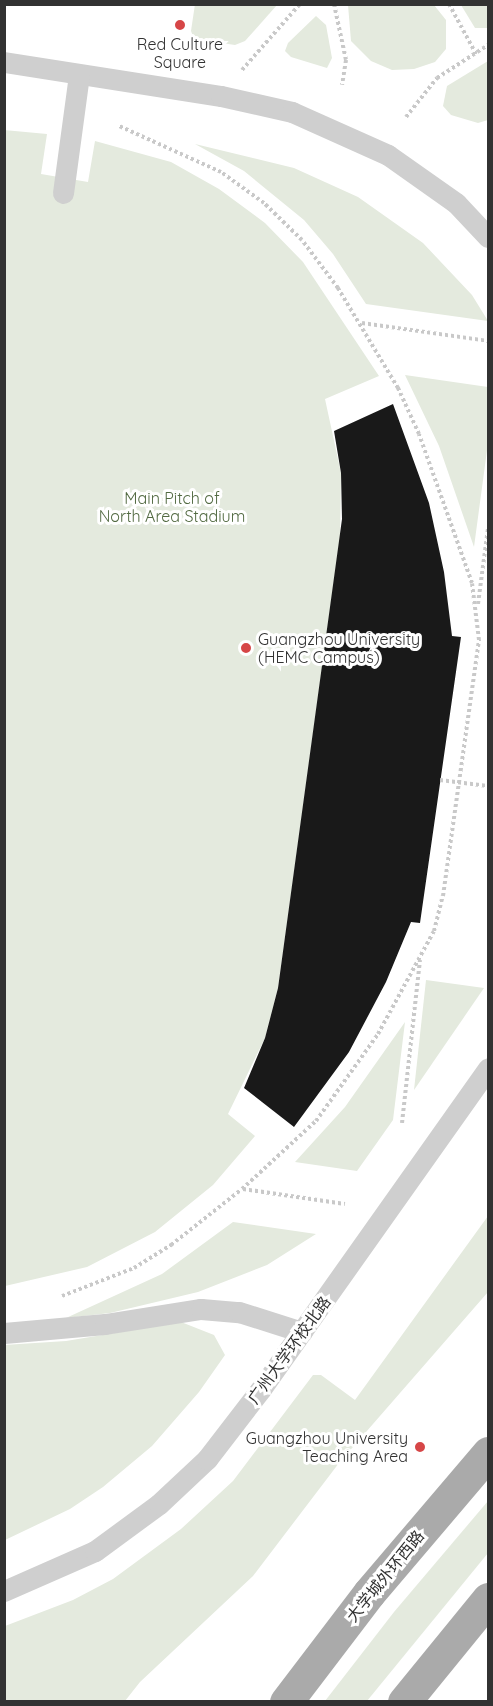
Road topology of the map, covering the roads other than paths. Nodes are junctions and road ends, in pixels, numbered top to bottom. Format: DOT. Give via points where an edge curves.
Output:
graph roads {
  1 [pos="4,62"];
  2 [pos="79,75"];
  3 [pos="63,193"];
  4 [pos="489,237"];
  5 [pos="489,1068"];
  6 [pos="302,1332"];
  7 [pos="4,1333"];
  8 [pos="489,1453"];
  9 [pos="4,1591"];
  10 [pos="489,1599"];
  11 [pos="286,1701"];
  12 [pos="404,1701"];
  1 -- 2 [label="lane"];
  2 -- 3 [label="lane"];
  2 -- 4 [label="lane" via="221,96 292,112 388,155 446,196"];
  5 -- 6 [label="lane, 广州大学环校北路"];
  6 -- 7 [label="lane" via="239,1312 201,1309 75,1328"];
  6 -- 9 [label="lane, 广州大学环校北路" via="237,1423 186,1481 95,1551"];
  8 -- 11 [label="main road, 大学城外环西路" via="369,1593"];
  10 -- 12 [label="main road"];
}
